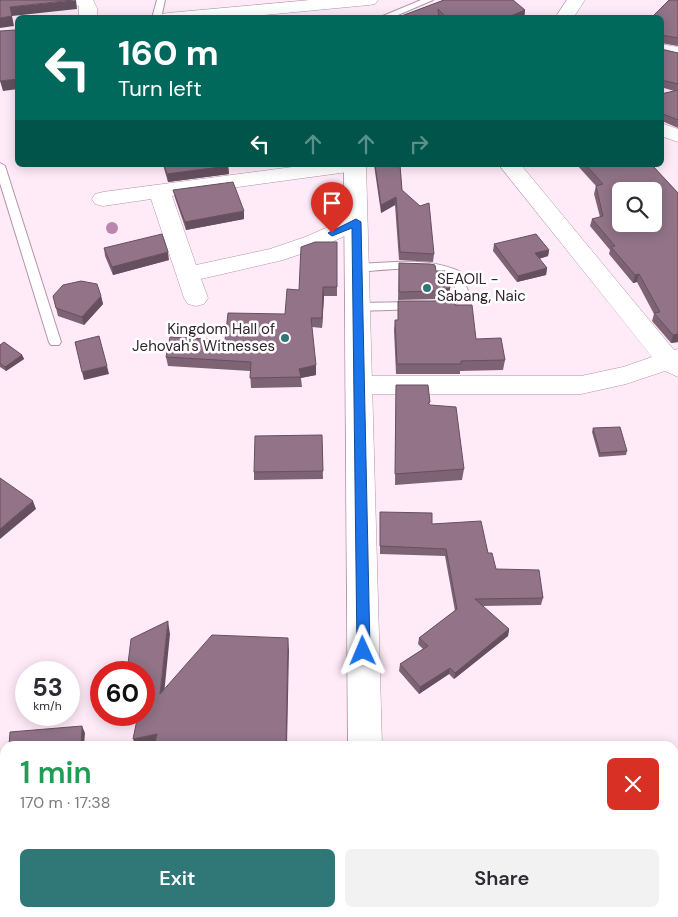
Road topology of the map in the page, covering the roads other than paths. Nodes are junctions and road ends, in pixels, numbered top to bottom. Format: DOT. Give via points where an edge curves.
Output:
graph roads {
  1 [pos="76,0"];
  2 [pos="161,0"];
  3 [pos="429,0"];
  4 [pos="576,0"];
  5 [pos="360,6"];
  6 [pos="269,13"];
  7 [pos="88,15"];
  8 [pos="157,15"];
  9 [pos="203,15"];
  10 [pos="390,15"];
  11 [pos="565,15"];
  12 [pos="664,50"];
  13 [pos="678,53"];
  14 [pos="664,130"];
  15 [pos="678,136"];
  16 [pos="0,166"];
  17 [pos="341,167"];
  18 [pos="355,167"];
  19 [pos="512,167"];
  20 [pos="160,192"];
  21 [pos="103,199"];
  22 [pos="356,222"];
  23 [pos="357,268"];
  24 [pos="188,274"];
  25 [pos="196,298"];
  26 [pos="357,307"];
  27 [pos="55,342"];
  28 [pos="675,363"];
  29 [pos="358,385"];
  30 [pos="365,741"];
  1 -- 7 [label="street" via="86,3"];
  2 -- 8 [label="lane"];
  3 -- 10 [label="lane"];
  4 -- 11 [label="street"];
  5 -- 6 [label="street"];
  6 -- 9 [label="street"];
  12 -- 13 [label="street"];
  14 -- 15 [label="street"];
  16 -- 27 [label="lane"];
  17 -- 20 [label="street"];
  18 -- 22 [label="street"];
  19 -- 28 [label="street"];
  20 -- 21 [label="street"];
  20 -- 24 [label="street"];
  22 -- 23 [label="street"];
  22 -- 24 [label="street" via="275,255"];
  23 -- 26 [label="street"];
  23 -- 26 [label="lane" via="433,266 448,269 458,275 462,292 457,298 440,304"];
  24 -- 25 [label="street"];
  26 -- 29 [label="street"];
  28 -- 29 [label="street" via="581,385"];
  29 -- 30 [label="street"];
}
